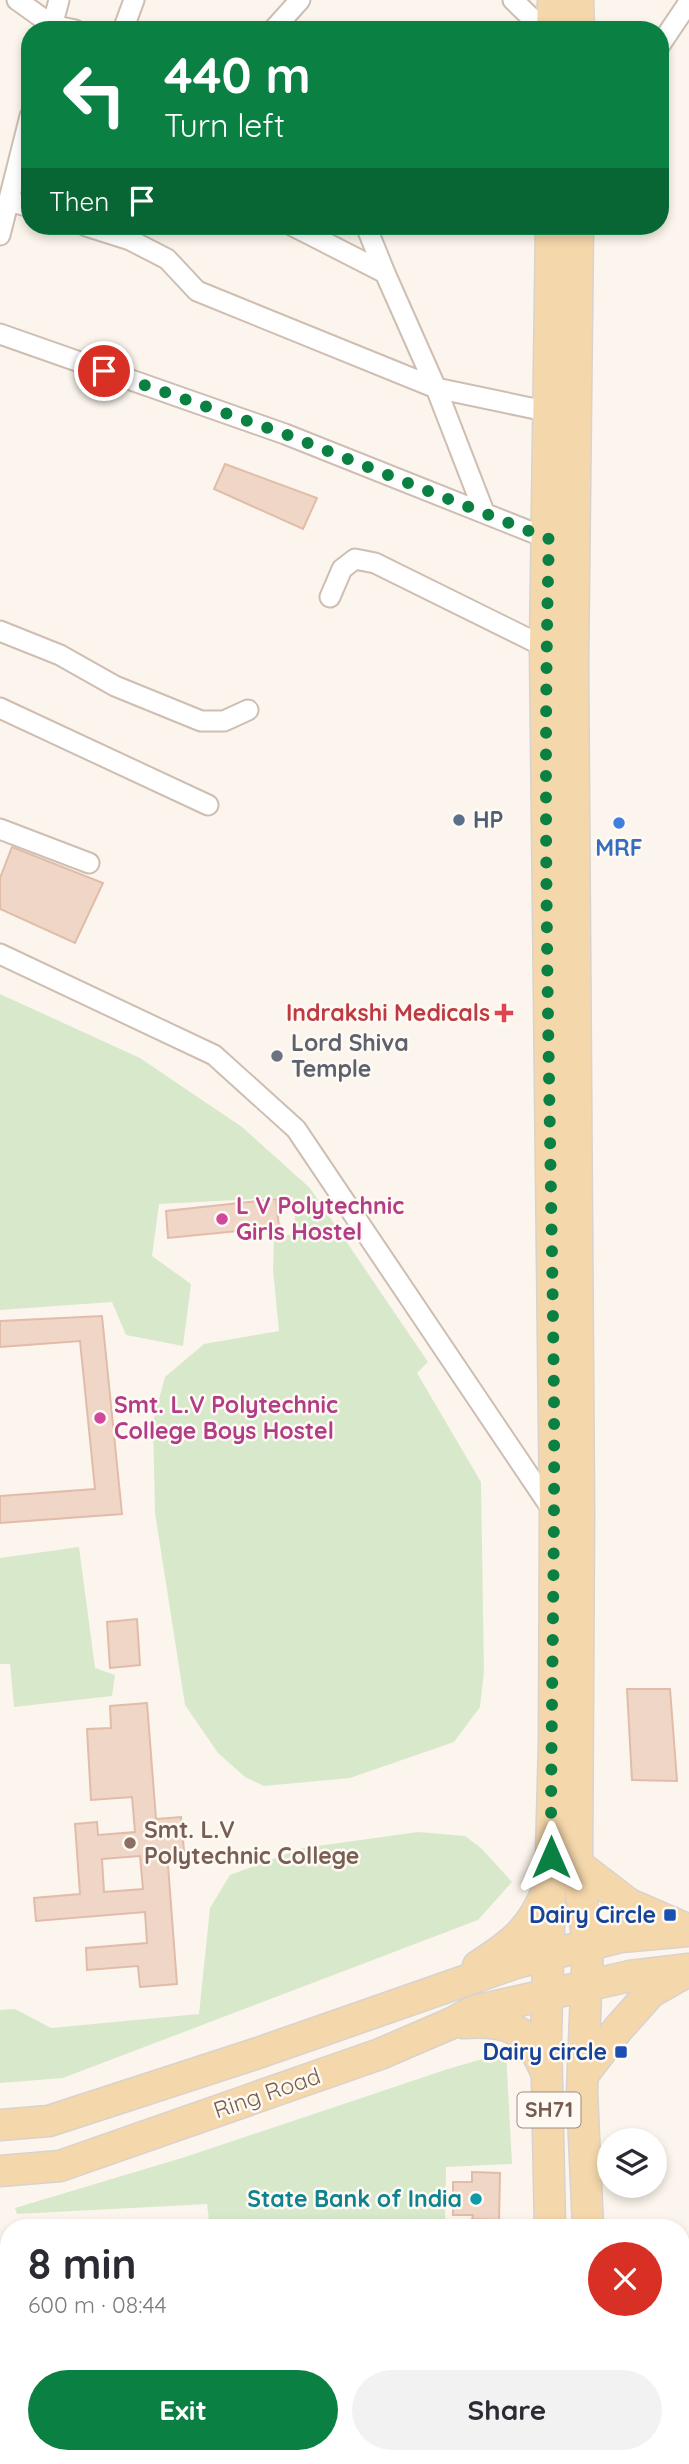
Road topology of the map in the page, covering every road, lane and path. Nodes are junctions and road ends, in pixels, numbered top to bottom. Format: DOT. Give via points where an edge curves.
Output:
graph roads {
  1 [pos="17,0"];
  2 [pos="59,0"];
  3 [pos="134,0"];
  4 [pos="300,0"];
  5 [pos="513,0"];
  6 [pos="553,0"];
  7 [pos="578,0"];
  8 [pos="689,2"];
  9 [pos="44,21"];
  10 [pos="54,21"];
  11 [pos="127,21"];
  12 [pos="282,21"];
  13 [pos="535,21"];
  14 [pos="552,21"];
  15 [pos="579,21"];
  16 [pos="669,32"];
  17 [pos="21,152"];
  18 [pos="9,201"];
  19 [pos="21,204"];
  20 [pos="0,235"];
  21 [pos="114,235"];
  22 [pos="311,235"];
  23 [pos="370,235"];
  24 [pos="554,235"];
  25 [pos="574,235"];
  26 [pos="564,261"];
  27 [pos="385,273"];
  28 [pos="0,334"];
  29 [pos="436,388"];
  30 [pos="551,412"];
  31 [pos="484,512"];
  32 [pos="549,539"];
  33 [pos="330,597"];
  34 [pos="0,631"];
  35 [pos="545,647"];
  36 [pos="0,708"];
  37 [pos="248,710"];
  38 [pos="208,805"];
  39 [pos="0,830"];
  40 [pos="560,850"];
  41 [pos="89,863"];
  42 [pos="0,954"];
  43 [pos="567,1513"];
  44 [pos="577,1864"];
  45 [pos="551,1881"];
  46 [pos="689,1930"];
  47 [pos="588,1944"];
  48 [pos="549,1955"];
  49 [pos="689,1970"];
  50 [pos="586,1986"];
  51 [pos="446,1988"];
  52 [pos="538,1995"];
  53 [pos="452,2023"];
  54 [pos="583,2075"];
  55 [pos="549,2080"];
  56 [pos="0,2124"];
  57 [pos="0,2171"];
  58 [pos="550,2219"];
  59 [pos="588,2219"];
  1 -- 9 [label="street"];
  2 -- 10 [label="street"];
  3 -- 11 [label="street"];
  4 -- 12 [label="street"];
  5 -- 13 [label="street"];
  6 -- 14 [label="main road"];
  7 -- 15 [label="main road"];
  8 -- 16 [label="street"];
  17 -- 18 [label="street"];
  18 -- 19 [label="street"];
  18 -- 20 [label="street"];
  21 -- 29 [label="street" via="167,259 197,291"];
  22 -- 27 [label="street"];
  23 -- 27 [label="street"];
  24 -- 26 [label="main road, SH71"];
  25 -- 26 [label="main road, SH71"];
  26 -- 30 [label="main road, SH71"];
  26 -- 40 [label="main road, SH71" via="573,662"];
  27 -- 29 [label="street"];
  28 -- 31 [label="street" via="285,434"];
  29 -- 30 [label="street"];
  29 -- 31 [label="street"];
  30 -- 32 [label="main road, SH71"];
  31 -- 32 [label="street"];
  32 -- 35 [label="main road, SH71"];
  33 -- 35 [label="street" via="342,569 355,559 375,563"];
  34 -- 37 [label="street" via="60,655 115,687 201,721 224,721"];
  35 -- 40 [label="main road, SH71"];
  36 -- 38 [label="street"];
  39 -- 41 [label="street"];
  40 -- 43 [label="main road, SH71"];
  42 -- 43 [label="street" via="214,1055 296,1129"];
  43 -- 44 [label="main road, SH71"];
  43 -- 45 [label="main road, SH71"];
  44 -- 46 [label="main road" via="629,1904"];
  44 -- 47 [label="main road, SH71"];
  45 -- 48 [label="main road, SH71"];
  45 -- 51 [label="main road" via="538,1915 518,1937"];
  46 -- 47 [label="main road, Ring Road"];
  47 -- 48 [label="main road, Ring Road"];
  47 -- 50 [label="main road, SH71"];
  48 -- 51 [label="main road, Ring Road"];
  48 -- 52 [label="main road, SH71"];
  49 -- 50 [label="main road, Ring Road"];
  49 -- 54 [label="main road" via="652,1992"];
  50 -- 52 [label="main road, Ring Road"];
  50 -- 54 [label="main road, SH71"];
  51 -- 56 [label="main road, Ring Road" via="49,2121"];
  52 -- 53 [label="main road, Ring Road" via="474,2011"];
  52 -- 55 [label="main road, SH71"];
  53 -- 55 [label="main road" via="492,2021 514,2029 534,2045"];
  53 -- 57 [label="main road, Ring Road" via="380,2054 60,2166"];
  54 -- 59 [label="main road, SH71"];
  55 -- 58 [label="main road, SH71"];
}
